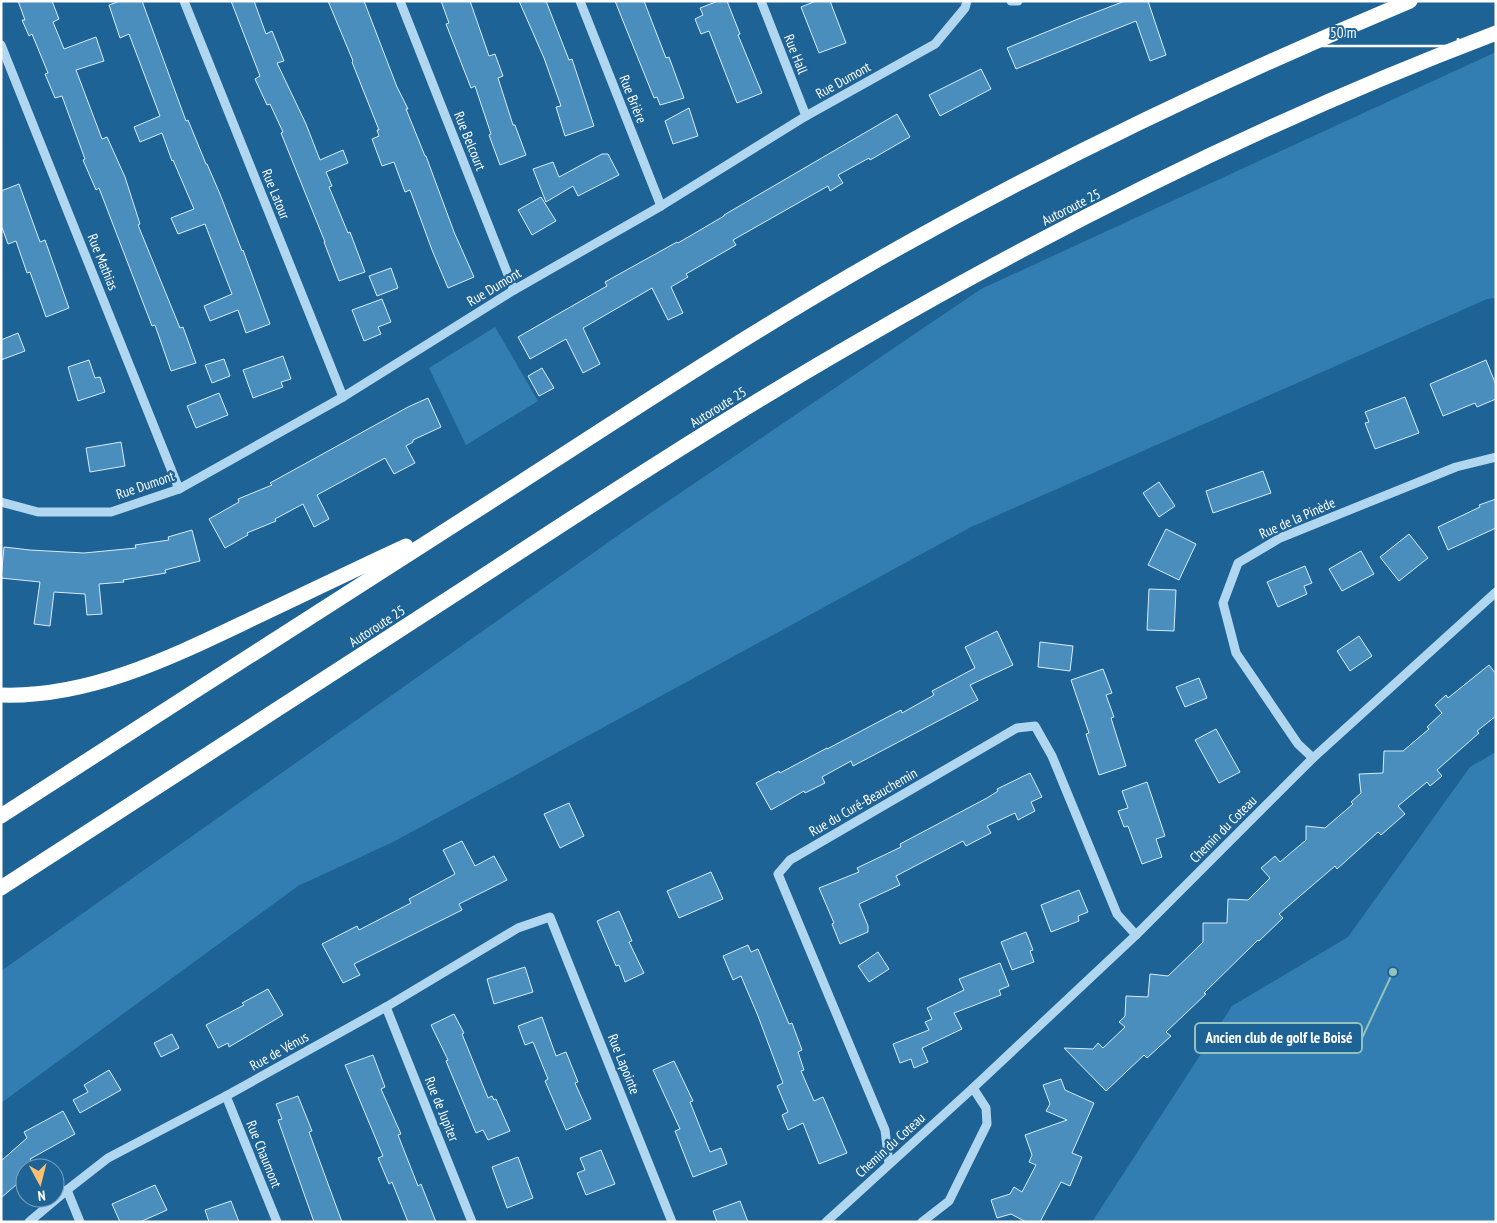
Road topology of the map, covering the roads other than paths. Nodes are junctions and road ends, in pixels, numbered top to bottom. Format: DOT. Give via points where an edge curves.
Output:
graph roads {
  1 [pos="184,1"];
  2 [pos="400,1"];
  3 [pos="580,1"];
  4 [pos="761,1"];
  5 [pos="967,1"];
  6 [pos="1011,1"];
  7 [pos="1018,1"];
  8 [pos="1410,1"];
  9 [pos="1496,33"];
  10 [pos="1,45"];
  11 [pos="806,116"];
  12 [pos="661,206"];
  13 [pos="514,290"];
  14 [pos="343,397"];
  15 [pos="1496,457"];
  16 [pos="179,489"];
  17 [pos="1,502"];
  18 [pos="468,516"];
  19 [pos="1496,592"];
  20 [pos="1,695"];
  21 [pos="1313,758"];
  22 [pos="1,816"];
  23 [pos="1,888"];
  24 [pos="550,918"];
  25 [pos="1136,935"];
  26 [pos="386,1007"];
  27 [pos="973,1088"];
  28 [pos="226,1096"];
  29 [pos="889,1164"];
  30 [pos="67,1190"];
  31 [pos="29,1222"];
  32 [pos="80,1222"];
  33 [pos="277,1222"];
  34 [pos="472,1222"];
  35 [pos="672,1222"];
  36 [pos="826,1222"];
  37 [pos="922,1222"];
  1 -- 14 [label="street, Rue Latour"];
  2 -- 13 [label="street, Rue Belcourt"];
  3 -- 12 [label="street, Rue Brière"];
  4 -- 11 [label="street, Rue Hall"];
  5 -- 11 [label="street, Rue Dumont" via="935,44"];
  6 -- 7 [label="street"];
  8 -- 18 [label="highway" via="1143,121 923,234 762,328"];
  9 -- 23 [label="highway, Autoroute 25" via="1340,97 1183,169 1020,251 864,338 593,504"];
  10 -- 16 [label="street, Rue Mathias"];
  11 -- 12 [label="street, Rue Dumont"];
  12 -- 13 [label="street, Rue Dumont"];
  13 -- 14 [label="street, Rue Dumont"];
  14 -- 16 [label="street, Rue Dumont"];
  15 -- 21 [label="street, Rue de la Pinède" via="1456,467 1280,538 1238,563 1223,603 1236,653 1298,744"];
  16 -- 17 [label="street, Rue Dumont" via="111,512 38,512"];
  18 -- 20 [label="highway" via="155,662 71,689"];
  18 -- 22 [label="highway"];
  19 -- 21 [label="street, Chemin du Coteau"];
  21 -- 25 [label="street, Chemin du Coteau"];
  24 -- 26 [label="street, Rue de Vénus" via="518,928"];
  24 -- 35 [label="street, Rue Lapointe"];
  25 -- 27 [label="street, Chemin du Coteau"];
  25 -- 29 [label="street, Rue du Curé-Beauchemin" via="1116,914 1052,756 1035,726 1017,728 790,860 778,874 884,1130"];
  26 -- 28 [label="street, Rue de Vénus"];
  26 -- 34 [label="street, Rue de Jupiter"];
  27 -- 29 [label="street, Chemin du Coteau"];
  27 -- 37 [label="street" via="986,1108 987,1124 949,1201"];
  28 -- 30 [label="street, Rue de Vénus" via="108,1158"];
  28 -- 33 [label="street, Rue Chaumont"];
  29 -- 36 [label="street, Chemin du Coteau"];
  30 -- 31 [label="street, Rue de Vénus"];
  30 -- 32 [label="street"];
}
